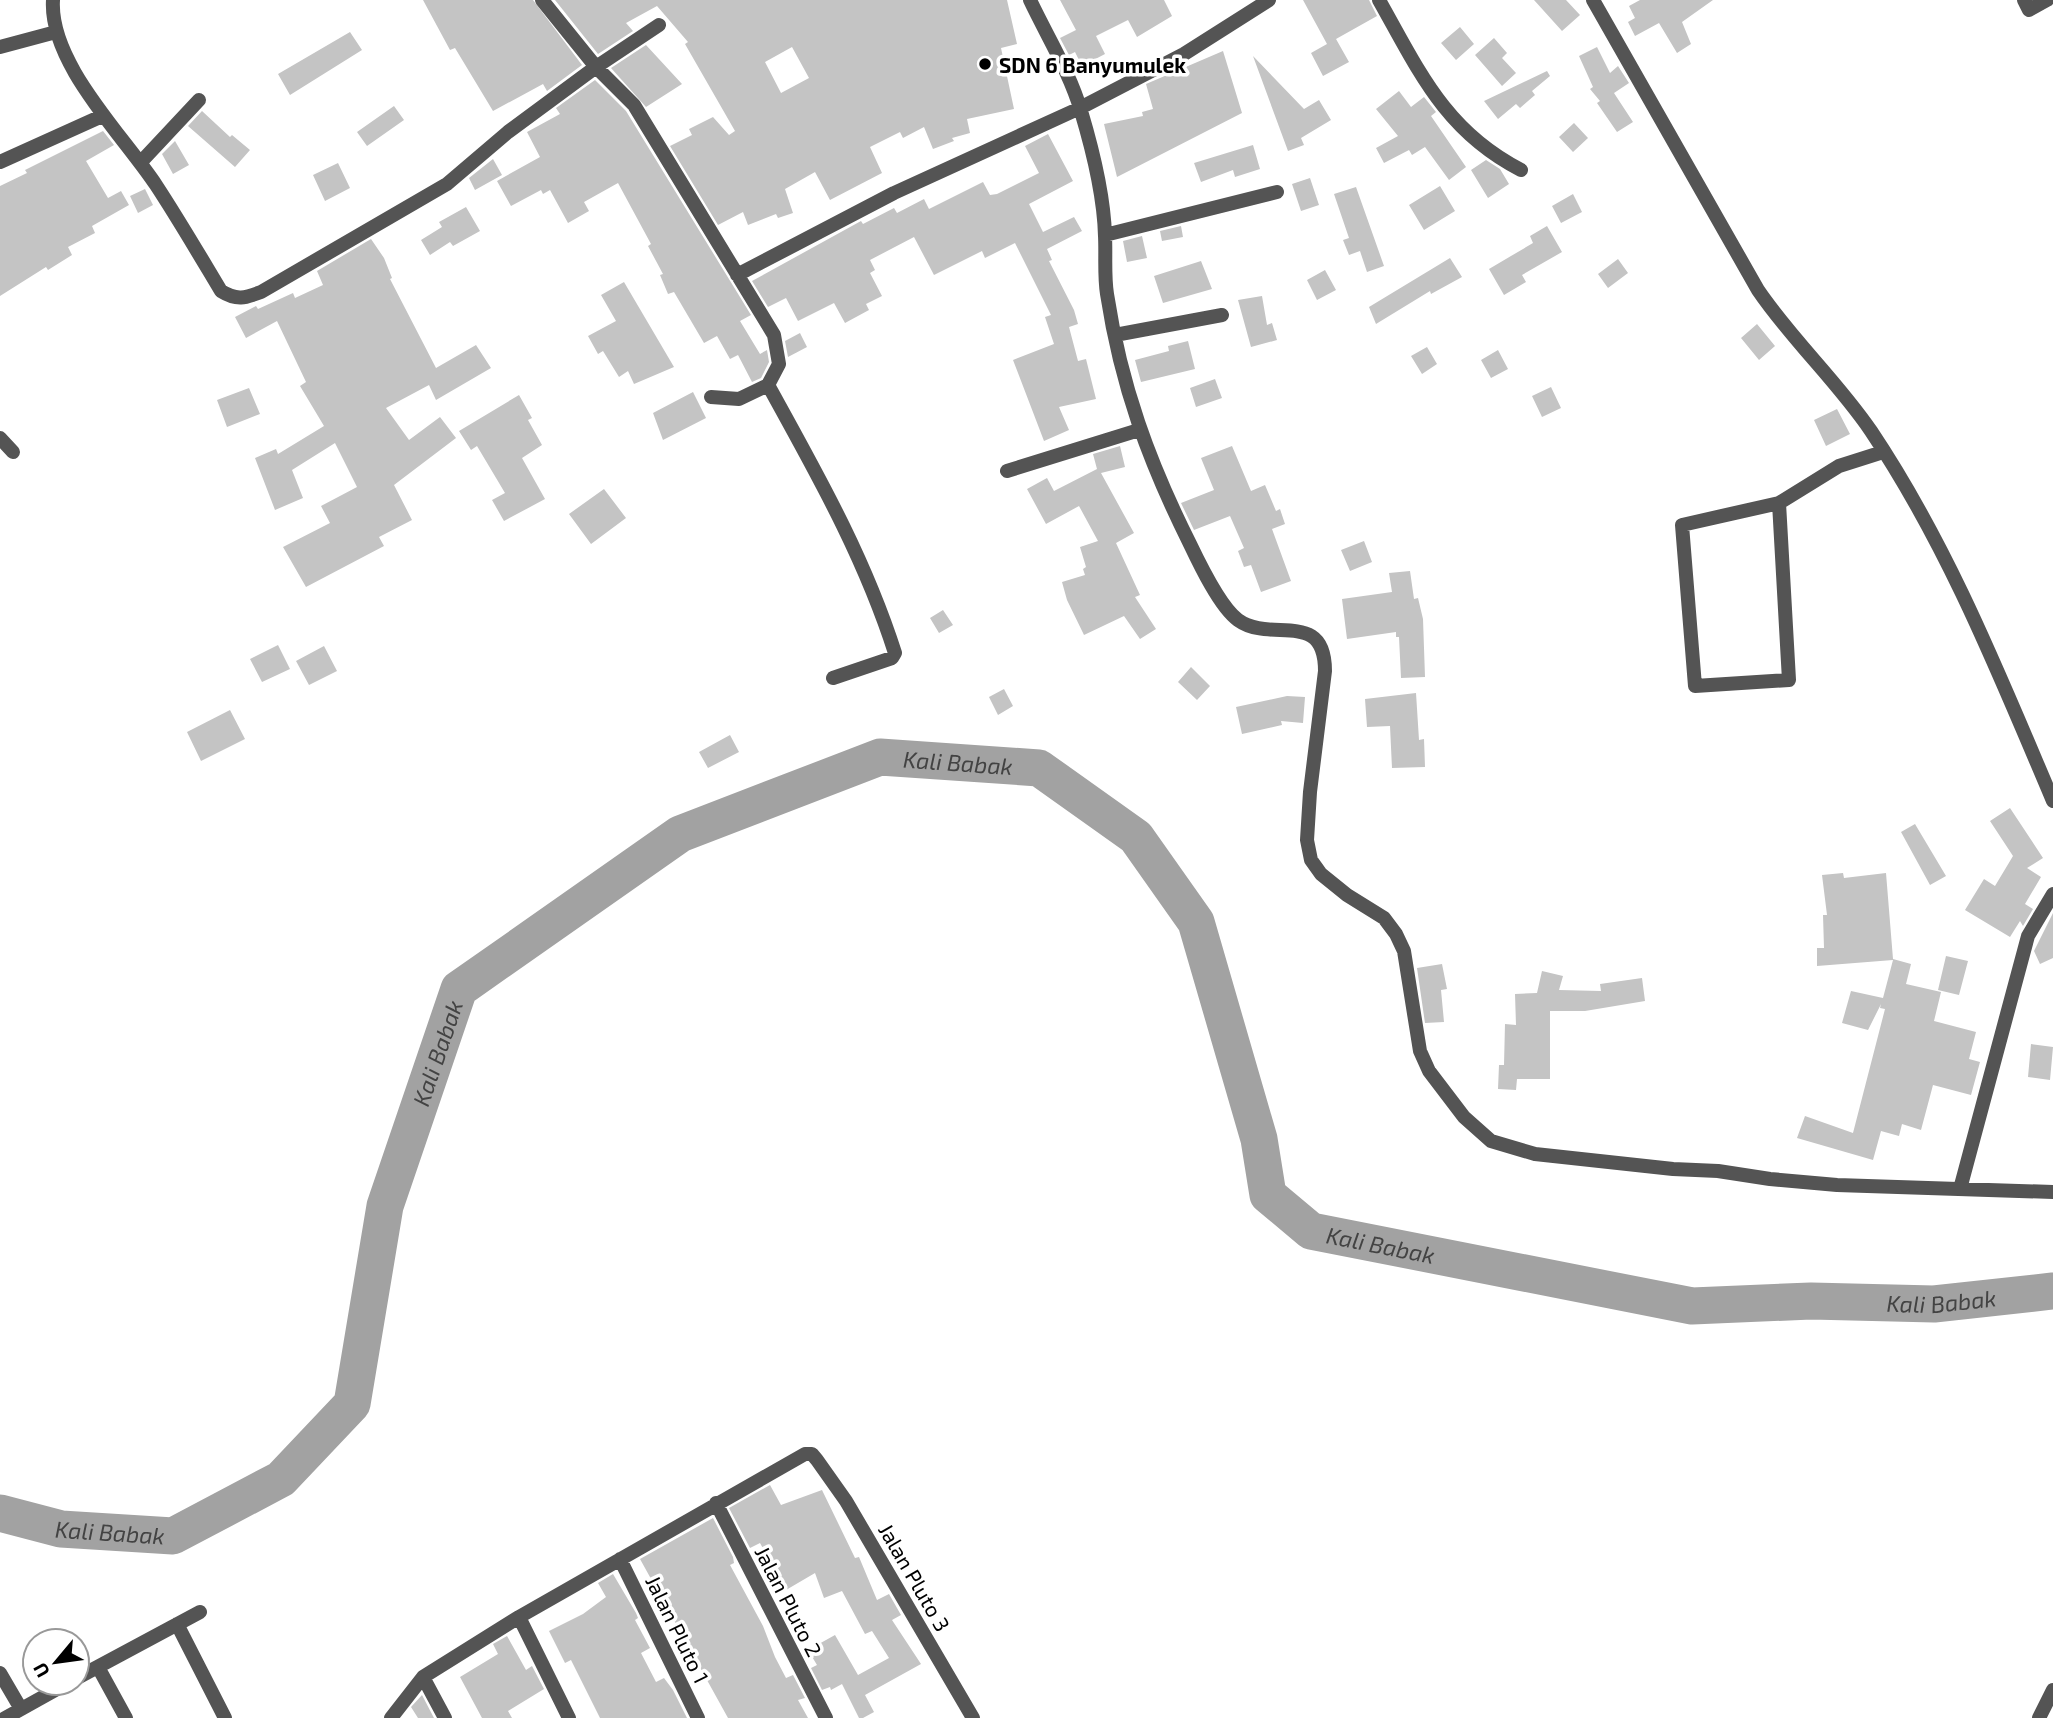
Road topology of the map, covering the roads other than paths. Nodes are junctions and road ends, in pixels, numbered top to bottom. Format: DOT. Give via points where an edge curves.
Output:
graph roads {
  1 [pos="53,0"];
  2 [pos="542,0"];
  3 [pos="1030,0"];
  4 [pos="1269,0"];
  5 [pos="1379,0"];
  6 [pos="1593,0"];
  7 [pos="2024,0"];
  8 [pos="2047,0"];
  9 [pos="659,26"];
  10 [pos="56,32"];
  11 [pos="0,47"];
  12 [pos="596,67"];
  13 [pos="199,100"];
  14 [pos="1080,108"];
  15 [pos="102,116"];
  16 [pos="0,162"];
  17 [pos="140,163"];
  18 [pos="1521,170"];
  19 [pos="1277,192"];
  20 [pos="1105,235"];
  21 [pos="737,275"];
  22 [pos="1222,315"];
  23 [pos="1115,335"];
  24 [pos="768,385"];
  25 [pos="711,397"];
  26 [pos="1139,430"];
  27 [pos="0,438"];
  28 [pos="13,452"];
  29 [pos="1883,452"];
  30 [pos="1007,471"];
  31 [pos="1779,503"];
  32 [pos="833,678"];
  33 [pos="2053,801"];
  34 [pos="2053,894"];
  35 [pos="1959,1189"];
  36 [pos="2053,1192"];
  37 [pos="716,1503"];
  38 [pos="620,1559"];
  39 [pos="200,1612"];
  40 [pos="519,1617"];
  41 [pos="177,1624"];
  42 [pos="98,1667"];
  43 [pos="91,1671"];
  44 [pos="0,1673"];
  45 [pos="423,1677"];
  46 [pos="2053,1690"];
  47 [pos="43,1697"];
  48 [pos="21,1709"];
  49 [pos="5,1718"];
  50 [pos="126,1718"];
  51 [pos="225,1718"];
  52 [pos="391,1718"];
  53 [pos="445,1718"];
  54 [pos="569,1718"];
  55 [pos="698,1718"];
  56 [pos="826,1718"];
  57 [pos="973,1718"];
  58 [pos="2039,1718"];
  1 -- 10 [label="street"];
  2 -- 12 [label="street"];
  3 -- 14 [label="street"];
  4 -- 14 [label="street" via="1184,54"];
  5 -- 18 [label="street" via="1443,108 1489,154"];
  6 -- 29 [label="street" via="1758,290 1870,429"];
  7 -- 8 [label="street" via="2029,10"];
  9 -- 12 [label="street"];
  10 -- 11 [label="street"];
  10 -- 15 [label="street"];
  12 -- 17 [label="street" via="447,184 243,299 221,291"];
  12 -- 21 [label="street" via="634,105 653,132"];
  13 -- 17 [label="street"];
  14 -- 20 [label="street" via="1098,181"];
  14 -- 21 [label="street" via="894,193"];
  15 -- 16 [label="street"];
  15 -- 17 [label="street"];
  19 -- 20 [label="street"];
  20 -- 23 [label="street" via="1107,292"];
  21 -- 24 [label="street" via="779,348 778,369"];
  22 -- 23 [label="street"];
  23 -- 26 [label="street"];
  24 -- 25 [label="street" via="739,399"];
  24 -- 32 [label="street" via="835,504 895,653 892,659"];
  26 -- 30 [label="street"];
  26 -- 35 [label="street" via="1155,473 1232,616 1254,626 1314,636 1321,644 1325,671 1310,792 1307,840 1311,860 1346,895 1384,918 1396,934 1404,951 1420,1051 1429,1071 1464,1116 1492,1141 1535,1154 1837,1185"];
  27 -- 28 [label="street"];
  29 -- 31 [label="street" via="1839,466"];
  29 -- 33 [label="street" via="1973,614"];
  31 -- 31 [label="street" via="1789,680 1695,686 1682,525"];
  34 -- 35 [label="street" via="2025,945"];
  35 -- 36 [label="street"];
  37 -- 38 [label="street"];
  37 -- 56 [label="street, Jalan Pluto 2"];
  37 -- 57 [label="street, Jalan Pluto 3" via="805,1454 817,1460 846,1501"];
  38 -- 40 [label="street"];
  38 -- 55 [label="street, Jalan Pluto 1"];
  39 -- 41 [label="street"];
  40 -- 45 [label="street"];
  40 -- 54 [label="street"];
  41 -- 42 [label="street"];
  41 -- 51 [label="street"];
  42 -- 43 [label="street"];
  42 -- 50 [label="street"];
  44 -- 48 [label="street"];
  45 -- 52 [label="street"];
  45 -- 53 [label="street"];
  46 -- 58 [label="street"];
  47 -- 48 [label="street"];
  48 -- 49 [label="street"];
}
